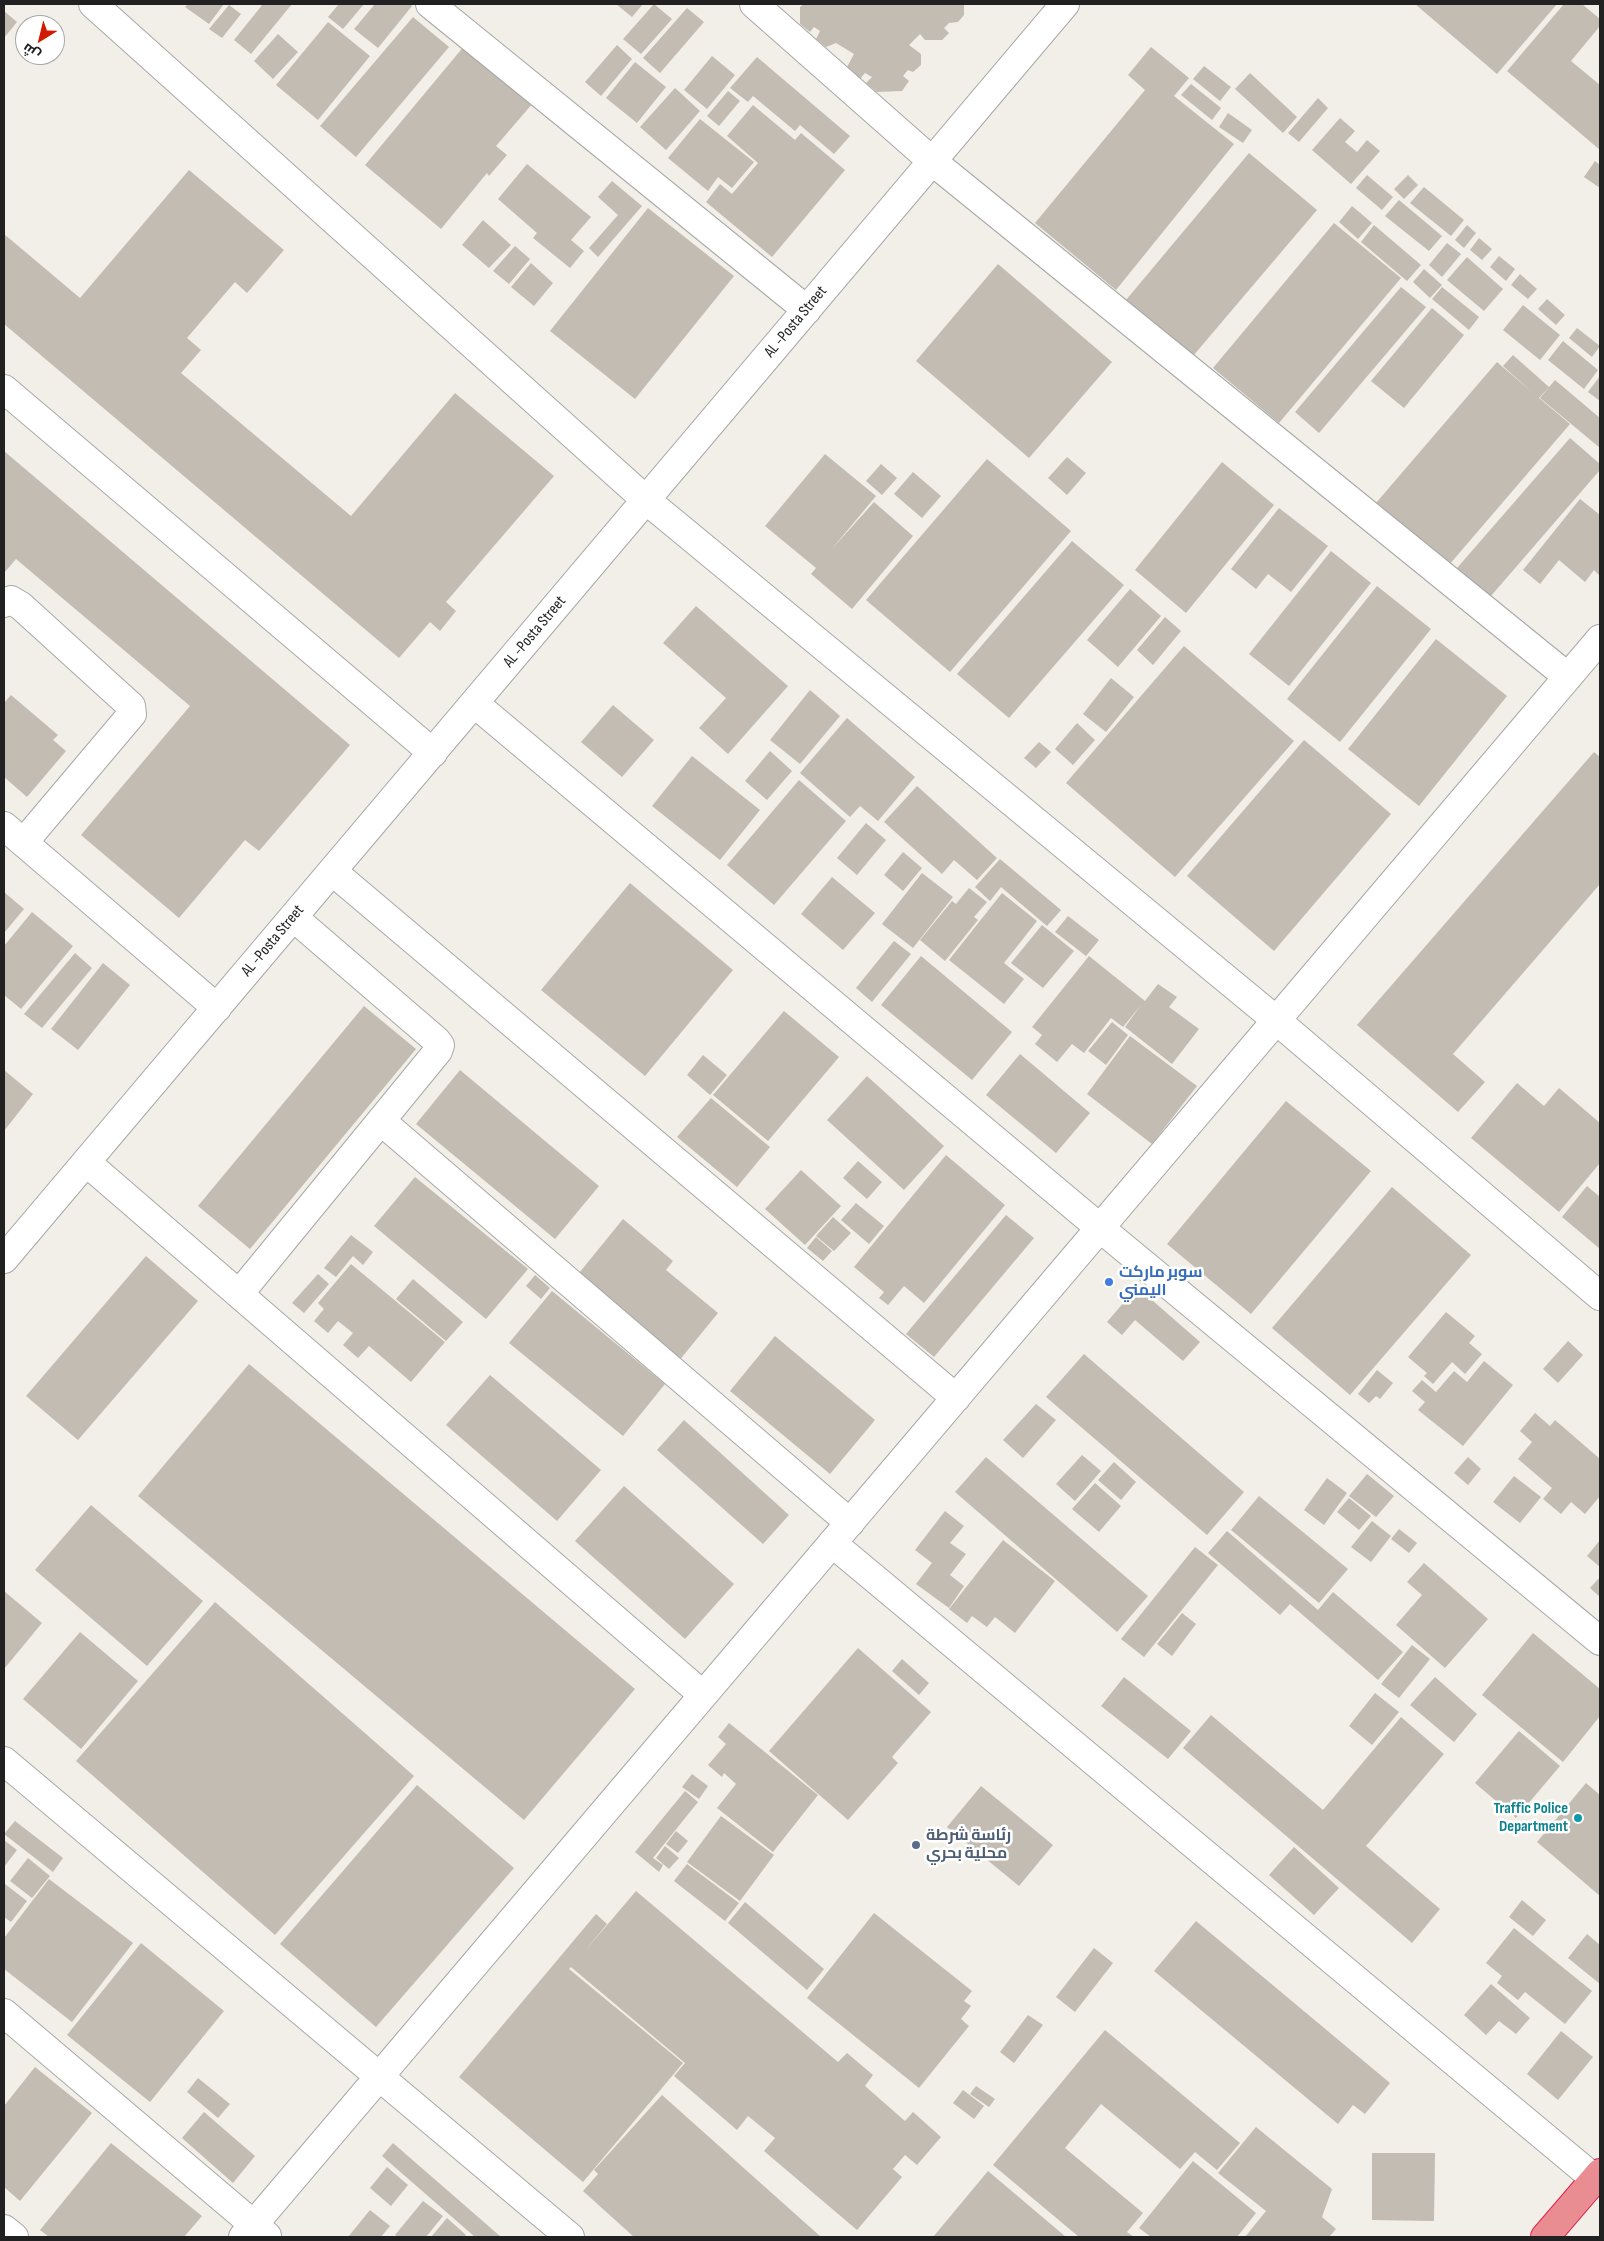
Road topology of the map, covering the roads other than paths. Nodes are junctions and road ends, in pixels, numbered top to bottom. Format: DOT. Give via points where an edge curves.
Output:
graph roads {
  1 [pos="93,4"];
  2 [pos="430,4"];
  3 [pos="754,4"];
  4 [pos="1065,4"];
  5 [pos="932,161"];
  6 [pos="807,310"];
  7 [pos="4,389"];
  8 [pos="646,500"];
  9 [pos="4,603"];
  10 [pos="1600,639"];
  11 [pos="1568,677"];
  12 [pos="474,703"];
  13 [pos="432,753"];
  14 [pos="14,834"];
  15 [pos="332,871"];
  16 [pos="293,917"];
  17 [pos="216,1008"];
  18 [pos="1276,1020"];
  19 [pos="381,1121"];
  20 [pos="86,1162"];
  21 [pos="1100,1228"];
  22 [pos="4,1259"];
  23 [pos="239,1294"];
  24 [pos="1600,1296"];
  25 [pos="956,1398"];
  26 [pos="850,1522"];
  27 [pos="832,1543"];
  28 [pos="1600,1641"];
  29 [pos="703,1695"];
  30 [pos="4,1761"];
  31 [pos="4,2013"];
  32 [pos="379,2076"];
  33 [pos="1597,2176"];
  34 [pos="4,2228"];
  35 [pos="255,2233"];
  36 [pos="14,2237"];
  37 [pos="570,2237"];
  38 [pos="1545,2237"];
  1 -- 8 [label="street"];
  2 -- 6 [label="street"];
  3 -- 5 [label="street"];
  4 -- 5 [label="street, AL -Posta Street"];
  5 -- 6 [label="street, AL -Posta Street"];
  5 -- 11 [label="street"];
  6 -- 8 [label="street, AL -Posta Street"];
  7 -- 13 [label="street"];
  8 -- 12 [label="street, AL -Posta Street"];
  8 -- 18 [label="street"];
  9 -- 14 [label="street" via="11,600 21,606 131,706 132,714"];
  10 -- 11 [label="street"];
  11 -- 18 [label="street"];
  12 -- 13 [label="street, AL -Posta Street"];
  12 -- 21 [label="street"];
  13 -- 15 [label="street, AL -Posta Street"];
  14 -- 17 [label="street"];
  15 -- 16 [label="street, AL -Posta Street"];
  15 -- 25 [label="street"];
  16 -- 17 [label="street, AL -Posta Street"];
  16 -- 19 [label="street" via="440,1045 438,1052"];
  17 -- 20 [label="street, AL -Posta Street"];
  18 -- 21 [label="street"];
  18 -- 24 [label="street"];
  19 -- 23 [label="street"];
  19 -- 26 [label="street"];
  20 -- 22 [label="street, AL -Posta Street"];
  20 -- 23 [label="street"];
  21 -- 25 [label="street"];
  21 -- 28 [label="street"];
  23 -- 29 [label="street"];
  25 -- 26 [label="street"];
  26 -- 27 [label="street"];
  27 -- 29 [label="street"];
  27 -- 33 [label="street"];
  29 -- 32 [label="street"];
  30 -- 32 [label="street"];
  31 -- 35 [label="street"];
  32 -- 35 [label="street"];
  32 -- 37 [label="street"];
  33 -- 38 [label="highway"];
  34 -- 36 [label="street"];
}
